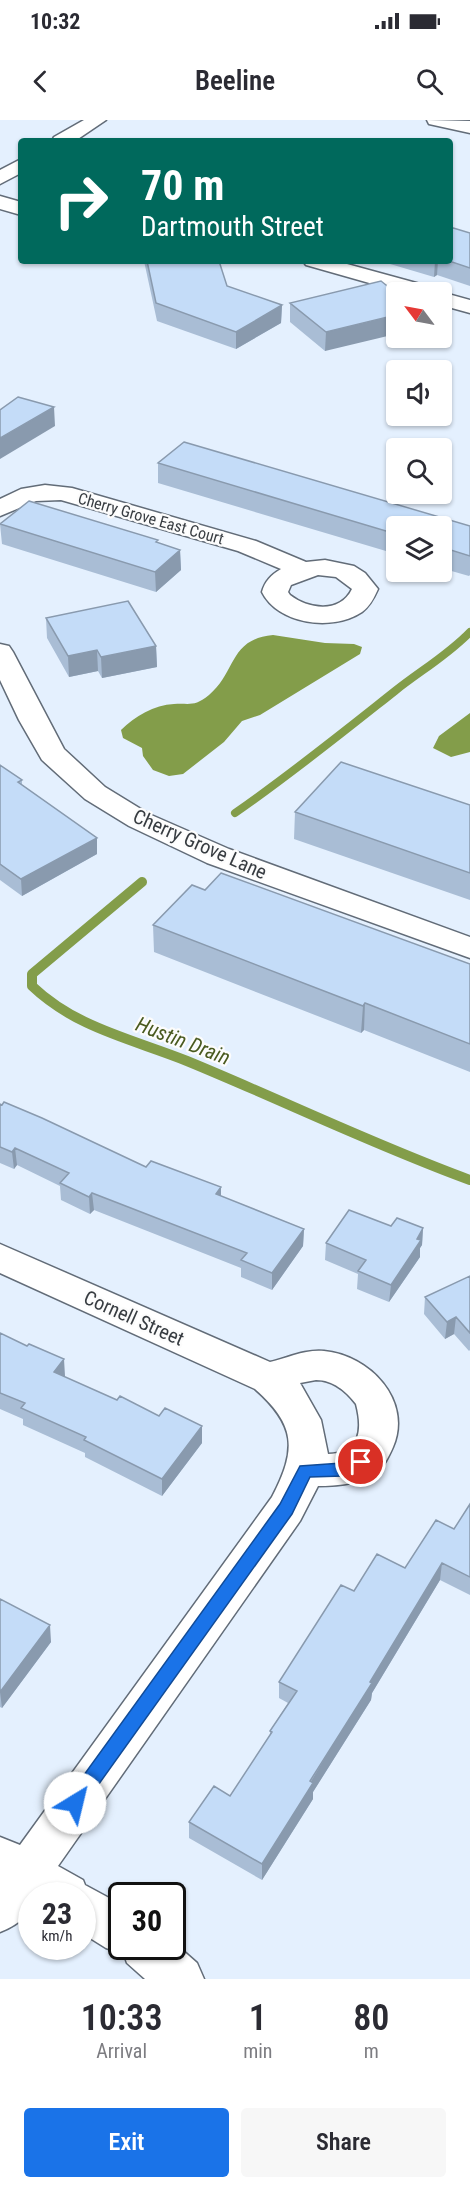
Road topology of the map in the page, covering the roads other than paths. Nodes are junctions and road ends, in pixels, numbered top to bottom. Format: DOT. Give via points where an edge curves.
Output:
graph roads {
  1 [pos="97,120"];
  2 [pos="436,120"];
  3 [pos="470,127"];
  4 [pos="66,138"];
  5 [pos="18,167"];
  6 [pos="0,178"];
  7 [pos="0,194"];
  8 [pos="18,194"];
  9 [pos="0,202"];
  10 [pos="18,208"];
  11 [pos="324,264"];
  12 [pos="388,282"];
  13 [pos="452,301"];
  14 [pos="470,307"];
  15 [pos="0,509"];
  16 [pos="302,569"];
  17 [pos="0,652"];
  18 [pos="470,948"];
  19 [pos="0,1258"];
  20 [pos="268,1378"];
  21 [pos="306,1470"];
  22 [pos="13,1865"];
  23 [pos="43,1882"];
  24 [pos="0,1910"];
  25 [pos="159,1960"];
  26 [pos="180,1979"];
  1 -- 4 [label="street"];
  2 -- 3 [label="street"];
  5 -- 6 [label="street"];
  7 -- 8 [label="street"];
  9 -- 10 [label="street"];
  11 -- 12 [label="street"];
  13 -- 14 [label="street"];
  15 -- 16 [label="street, Cherry Grove East Court" via="23,495 63,493 247,546"];
  17 -- 18 [label="street, Cherry Grove Lane" via="52,754 95,793 156,828 218,856"];
  19 -- 20 [label="street, Cornell Street"];
  20 -- 21 [label="street, Cornell Street" via="286,1393 305,1429"];
  20 -- 21 [label="street" via="330,1366 354,1378 372,1396 378,1417 372,1452 343,1470"];
  21 -- 22 [label="street" via="286,1509"];
  22 -- 23 [label="street"];
  22 -- 24 [label="street"];
  25 -- 26 [label="street"];
}
